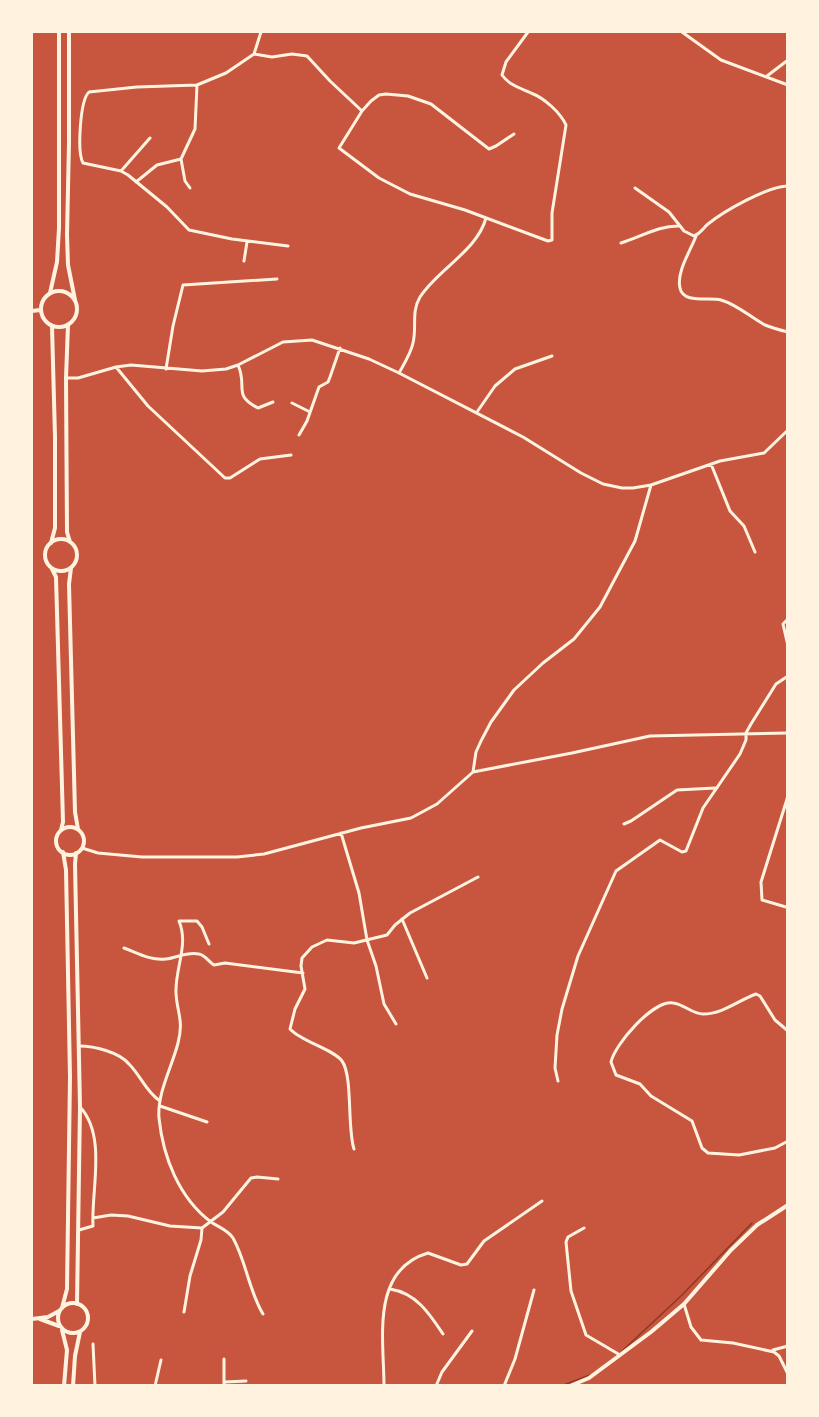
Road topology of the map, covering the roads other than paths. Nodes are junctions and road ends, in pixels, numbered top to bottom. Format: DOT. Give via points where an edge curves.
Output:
graph roads {
  1 [pos="59,32"];
  2 [pos="69,32"];
  3 [pos="261,32"];
  4 [pos="528,32"];
  5 [pos="682,32"];
  6 [pos="254,54"];
  7 [pos="788,60"];
  8 [pos="767,76"];
  9 [pos="196,85"];
  10 [pos="788,85"];
  11 [pos="362,111"];
  12 [pos="514,134"];
  13 [pos="150,138"];
  14 [pos="181,159"];
  15 [pos="121,171"];
  16 [pos="136,182"];
  17 [pos="788,186"];
  18 [pos="190,188"];
  19 [pos="635,188"];
  20 [pos="486,218"];
  21 [pos="680,226"];
  22 [pos="696,236"];
  23 [pos="247,242"];
  24 [pos="621,243"];
  25 [pos="288,246"];
  26 [pos="244,261"];
  27 [pos="277,279"];
  28 [pos="50,293"];
  29 [pos="75,300"];
  30 [pos="32,310"];
  31 [pos="40,310"];
  32 [pos="68,325"];
  33 [pos="52,326"];
  34 [pos="788,332"];
  35 [pos="340,348"];
  36 [pos="552,356"];
  37 [pos="238,366"];
  38 [pos="116,367"];
  39 [pos="166,369"];
  40 [pos="399,373"];
  41 [pos="66,378"];
  42 [pos="273,402"];
  43 [pos="292,403"];
  44 [pos="310,412"];
  45 [pos="477,412"];
  46 [pos="788,430"];
  47 [pos="299,435"];
  48 [pos="291,455"];
  49 [pos="711,464"];
  50 [pos="651,485"];
  51 [pos="70,542"];
  52 [pos="51,543"];
  53 [pos="755,552"];
  54 [pos="71,568"];
  55 [pos="52,569"];
  56 [pos="788,620"];
  57 [pos="788,646"];
  58 [pos="788,676"];
  59 [pos="746,733"];
  60 [pos="788,733"];
  61 [pos="473,772"];
  62 [pos="715,789"];
  63 [pos="788,796"];
  64 [pos="624,824"];
  65 [pos="78,829"];
  66 [pos="61,830"];
  67 [pos="341,832"];
  68 [pos="82,848"];
  69 [pos="63,852"];
  70 [pos="76,853"];
  71 [pos="478,877"];
  72 [pos="786,907"];
  73 [pos="402,919"];
  74 [pos="367,940"];
  75 [pos="209,944"];
  76 [pos="124,948"];
  77 [pos="182,954"];
  78 [pos="303,973"];
  79 [pos="427,978"];
  80 [pos="396,1024"];
  81 [pos="788,1031"];
  82 [pos="80,1046"];
  83 [pos="558,1082"];
  84 [pos="160,1103"];
  85 [pos="80,1107"];
  86 [pos="207,1122"];
  87 [pos="788,1141"];
  88 [pos="354,1149"];
  89 [pos="278,1179"];
  90 [pos="542,1201"];
  91 [pos="787,1206"];
  92 [pos="93,1218"];
  93 [pos="211,1222"];
  94 [pos="202,1228"];
  95 [pos="584,1228"];
  96 [pos="79,1230"];
  97 [pos="390,1289"];
  98 [pos="534,1290"];
  99 [pos="77,1304"];
  100 [pos="684,1304"];
  101 [pos="61,1309"];
  102 [pos="184,1312"];
  103 [pos="263,1314"];
  104 [pos="32,1318"];
  105 [pos="40,1319"];
  106 [pos="61,1328"];
  107 [pos="80,1331"];
  108 [pos="472,1331"];
  109 [pos="443,1334"];
  110 [pos="93,1344"];
  111 [pos="788,1346"];
  112 [pos="771,1350"];
  113 [pos="620,1355"];
  114 [pos="225,1359"];
  115 [pos="161,1360"];
  116 [pos="788,1374"];
  117 [pos="246,1381"];
  118 [pos="224,1384"];
  119 [pos="64,1386"];
  120 [pos="73,1386"];
  121 [pos="95,1386"];
  122 [pos="155,1386"];
  123 [pos="384,1386"];
  124 [pos="436,1386"];
  125 [pos="504,1386"];
  126 [pos="570,1386"];
  1 -- 28 [label="street" via="59,228"];
  2 -- 29 [label="street" via="67,235"];
  3 -- 6 [label="street"];
  4 -- 20 [label="street" via="506,62 502,75 513,85 540,97 566,125 551,222 553,239 548,241"];
  5 -- 8 [label="street" via="721,60"];
  6 -- 9 [label="street" via="226,74"];
  6 -- 11 [label="street" via="309,57"];
  7 -- 8 [label="street"];
  8 -- 10 [label="street"];
  9 -- 14 [label="street" via="195,129"];
  9 -- 15 [label="street" via="114,88 85,94 81,159 93,166"];
  11 -- 12 [label="street" via="382,94 408,96 435,107 489,149"];
  11 -- 20 [label="street" via="339,149 379,178 410,194"];
  13 -- 15 [label="street"];
  14 -- 16 [label="street" via="158,165"];
  14 -- 18 [label="street"];
  15 -- 16 [label="street"];
  16 -- 23 [label="street" via="189,230"];
  17 -- 22 [label="street" via="750,199 706,225"];
  19 -- 21 [label="street" via="663,207"];
  20 -- 40 [label="street" via="481,231 419,298 413,344"];
  21 -- 22 [label="street"];
  21 -- 24 [label="street" via="664,227"];
  22 -- 34 [label="street" via="681,274 682,294 722,300 766,325"];
  23 -- 25 [label="street"];
  23 -- 26 [label="street"];
  27 -- 39 [label="street" via="183,285"];
  28 -- 29 [label="street" via="62,291"];
  28 -- 31 [label="street"];
  29 -- 32 [label="street" via="77,312"];
  30 -- 31 [label="street"];
  31 -- 33 [label="street"];
  32 -- 33 [label="street"];
  32 -- 41 [label="street"];
  33 -- 52 [label="street" via="55,528"];
  35 -- 37 [label="street" via="312,340 291,340 278,343"];
  35 -- 40 [label="street"];
  35 -- 44 [label="street" via="328,382 319,387"];
  36 -- 45 [label="street" via="515,369 495,386"];
  37 -- 39 [label="street" via="202,371"];
  37 -- 42 [label="street" via="246,401 258,408"];
  38 -- 39 [label="street"];
  38 -- 41 [label="street"];
  38 -- 48 [label="street" via="148,406 225,478 260,459"];
  40 -- 45 [label="street"];
  41 -- 51 [label="street"];
  43 -- 44 [label="street"];
  44 -- 47 [label="street"];
  45 -- 50 [label="street" via="603,484 633,488"];
  46 -- 49 [label="street" via="764,453"];
  49 -- 50 [label="street"];
  49 -- 53 [label="street" via="730,511 744,526"];
  50 -- 61 [label="street" via="635,541 600,607 574,639 514,690 481,741"];
  51 -- 52 [label="street" via="58,539"];
  51 -- 54 [label="street" via="77,555"];
  52 -- 55 [label="street" via="45,556"];
  54 -- 55 [label="street"];
  54 -- 65 [label="street"];
  55 -- 66 [label="street" via="56,577"];
  56 -- 57 [label="street" via="783,624"];
  58 -- 59 [label="street" via="776,684"];
  59 -- 60 [label="street"];
  59 -- 61 [label="street" via="650,736"];
  59 -- 62 [label="street" via="740,754"];
  61 -- 67 [label="street" via="420,814"];
  62 -- 64 [label="street" via="677,790"];
  62 -- 83 [label="street" via="686,851 660,840 625,863 613,877 578,956 562,1009 557,1035"];
  63 -- 72 [label="street" via="761,882 763,900"];
  65 -- 66 [label="street"];
  65 -- 68 [label="street" via="84,838"];
  66 -- 69 [label="street" via="56,840"];
  67 -- 68 [label="street" via="290,848 237,857 142,857"];
  67 -- 74 [label="street" via="363,909"];
  68 -- 70 [label="street"];
  69 -- 70 [label="street"];
  69 -- 101 [label="street" via="70,1077 67,1289"];
  70 -- 82 [label="street"];
  71 -- 73 [label="street"];
  73 -- 74 [label="street" via="387,935"];
  73 -- 79 [label="street"];
  74 -- 78 [label="street" via="319,942 302,958"];
  74 -- 80 [label="street" via="384,1004"];
  75 -- 77 [label="street" via="197,921 179,921"];
  76 -- 77 [label="street" via="163,960"];
  77 -- 78 [label="street" via="201,954 214,965"];
  77 -- 84 [label="street" via="176,992 180,1034"];
  78 -- 88 [label="street" via="305,989 290,1029 342,1061 347,1075"];
  81 -- 87 [label="street" via="756,994 706,1014 666,1003 632,1028 611,1062 616,1075 640,1084 651,1096 692,1121 702,1148 708,1153 739,1155 775,1148"];
  82 -- 84 [label="street" via="124,1059"];
  82 -- 85 [label="street"];
  84 -- 86 [label="street"];
  84 -- 93 [label="street" via="163,1141 171,1170 184,1194"];
  85 -- 92 [label="street" via="94,1131"];
  85 -- 96 [label="street"];
  89 -- 93 [label="street" via="250,1178"];
  90 -- 97 [label="street" via="484,1241 467,1264 423,1254 409,1261"];
  91 -- 100 [label="street" via="757,1225"];
  92 -- 94 [label="street" via="120,1215 170,1226"];
  92 -- 96 [label="street" via="93,1226"];
  93 -- 94 [label="street"];
  93 -- 103 [label="street" via="233,1239"];
  94 -- 102 [label="street"];
  95 -- 113 [label="street" via="566,1239 574,1301 586,1335"];
  96 -- 99 [label="street"];
  97 -- 109 [label="street" via="415,1299"];
  97 -- 123 [label="street" via="381,1326"];
  98 -- 125 [label="street"];
  99 -- 101 [label="street"];
  99 -- 107 [label="street" via="88,1318"];
  100 -- 112 [label="street" via="694,1333 702,1341"];
  100 -- 113 [label="street"];
  101 -- 105 [label="street"];
  101 -- 106 [label="street" via="57,1318"];
  104 -- 105 [label="street"];
  105 -- 106 [label="street"];
  106 -- 107 [label="street" via="69,1333"];
  106 -- 119 [label="street" via="67,1350"];
  107 -- 120 [label="street"];
  108 -- 124 [label="street"];
  110 -- 121 [label="street"];
  111 -- 112 [label="street"];
  112 -- 116 [label="street" via="779,1356"];
  113 -- 126 [label="street" via="589,1378"];
  114 -- 118 [label="street"];
  115 -- 122 [label="street"];
  117 -- 118 [label="street"];
}
